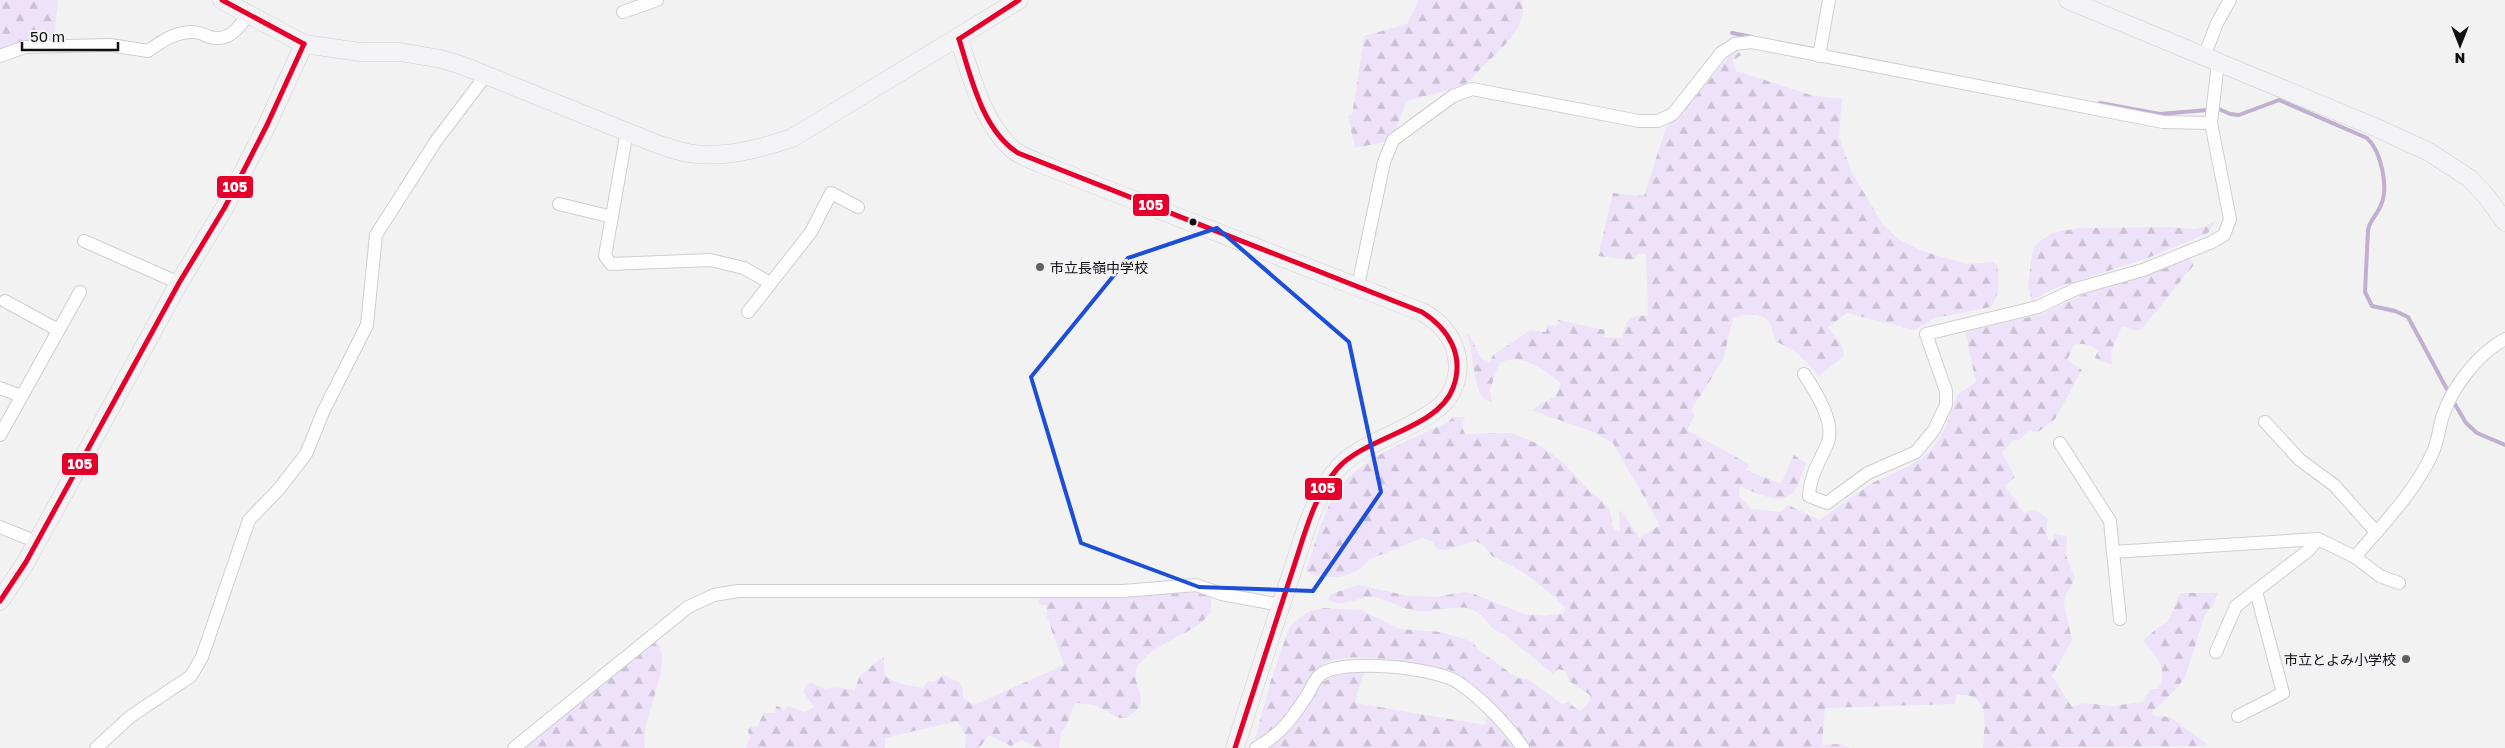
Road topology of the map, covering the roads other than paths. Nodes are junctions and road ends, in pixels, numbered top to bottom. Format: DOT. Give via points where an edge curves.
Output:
graph roads {
  1 [pos="222,0"];
  2 [pos="627,0"];
  3 [pos="657,0"];
  4 [pos="1019,0"];
  5 [pos="1829,0"];
  6 [pos="2071,0"];
  7 [pos="2230,0"];
  8 [pos="248,15"];
  9 [pos="959,39"];
  10 [pos="304,44"];
  11 [pos="0,56"];
  12 [pos="1819,56"];
  13 [pos="2211,60"];
  14 [pos="486,75"];
  15 [pos="2211,123"];
  16 [pos="627,131"];
  17 [pos="559,204"];
  18 [pos="858,207"];
  19 [pos="612,217"];
  20 [pos="2505,222"];
  21 [pos="84,241"];
  22 [pos="179,283"];
  23 [pos="770,283"];
  24 [pos="1358,286"];
  25 [pos="80,292"];
  26 [pos="5,301"];
  27 [pos="748,312"];
  28 [pos="58,330"];
  29 [pos="2505,339"];
  30 [pos="1804,374"];
  31 [pos="0,388"];
  32 [pos="21,396"];
  33 [pos="2265,422"];
  34 [pos="0,435"];
  35 [pos="2060,443"];
  36 [pos="0,527"];
  37 [pos="2376,532"];
  38 [pos="2318,539"];
  39 [pos="37,542"];
  40 [pos="2113,552"];
  41 [pos="2355,557"];
  42 [pos="2399,583"];
  43 [pos="2256,591"];
  44 [pos="0,601"];
  45 [pos="1281,605"];
  46 [pos="2120,619"];
  47 [pos="2216,652"];
  48 [pos="2238,716"];
  49 [pos="96,748"];
  50 [pos="514,748"];
  51 [pos="1235,748"];
  52 [pos="1256,748"];
  53 [pos="1523,748"];
  1 -- 8 [label="street"];
  2 -- 3 [label="street" via="623,12"];
  4 -- 9 [label="street"];
  5 -- 12 [label="street"];
  6 -- 13 [label="street"];
  7 -- 13 [label="street" via="2217,23"];
  8 -- 10 [label="street"];
  8 -- 11 [label="street" via="226,38 213,38 193,31 169,36 148,51 110,45 25,47"];
  9 -- 16 [label="street" via="792,138 758,150 689,153"];
  9 -- 24 [label="street" via="992,126 1013,150 1039,163"];
  10 -- 14 [label="street" via="360,52 400,52 441,59"];
  10 -- 22 [label="street" via="225,207"];
  12 -- 15 [label="street" via="2163,122"];
  12 -- 24 [label="street" via="1751,42 1735,44 1721,53 1673,114 1658,121 1639,121 1472,89 1453,96 1393,140 1384,162"];
  13 -- 15 [label="street"];
  13 -- 20 [label="street" via="2429,152 2469,178"];
  14 -- 16 [label="street"];
  14 -- 49 [label="street" via="436,141 376,235 367,325 324,410 306,454 279,490 249,520 195,670 191,676 131,716"];
  15 -- 30 [label="street" via="2230,219 2224,235 2143,270 2076,289 2038,307 1926,334 1946,392 1946,405 1934,430 1916,452 1868,473 1827,503 1809,496 1809,481 1829,439 1825,407"];
  16 -- 19 [label="street"];
  17 -- 19 [label="street"];
  18 -- 23 [label="street" via="831,193 811,232"];
  19 -- 23 [label="street" via="605,256 611,264 710,260 744,268"];
  21 -- 22 [label="street"];
  22 -- 39 [label="street"];
  23 -- 27 [label="street"];
  24 -- 45 [label="street" via="1422,312 1446,330 1454,343 1458,364 1453,390 1442,406 1353,456 1338,468 1308,526"];
  25 -- 28 [label="street"];
  26 -- 28 [label="street"];
  28 -- 32 [label="street"];
  29 -- 37 [label="street" via="2482,357 2456,388 2433,452 2409,495"];
  31 -- 32 [label="street"];
  32 -- 34 [label="street"];
  33 -- 37 [label="street" via="2300,460 2334,485"];
  35 -- 40 [label="street" via="2110,521"];
  36 -- 39 [label="street"];
  37 -- 41 [label="street"];
  38 -- 40 [label="street"];
  38 -- 41 [label="street"];
  38 -- 43 [label="street" via="2309,550"];
  39 -- 44 [label="street"];
  40 -- 46 [label="street"];
  41 -- 42 [label="street" via="2380,576"];
  43 -- 47 [label="street" via="2236,606"];
  43 -- 48 [label="street" via="2283,693"];
  45 -- 50 [label="street" via="1222,594 1196,585 1123,591 738,591 714,595 688,607"];
  45 -- 51 [label="street"];
  52 -- 53 [label="street" via="1275,738 1295,715 1320,675 1343,665 1366,664 1437,674 1459,683 1512,732"];
}
